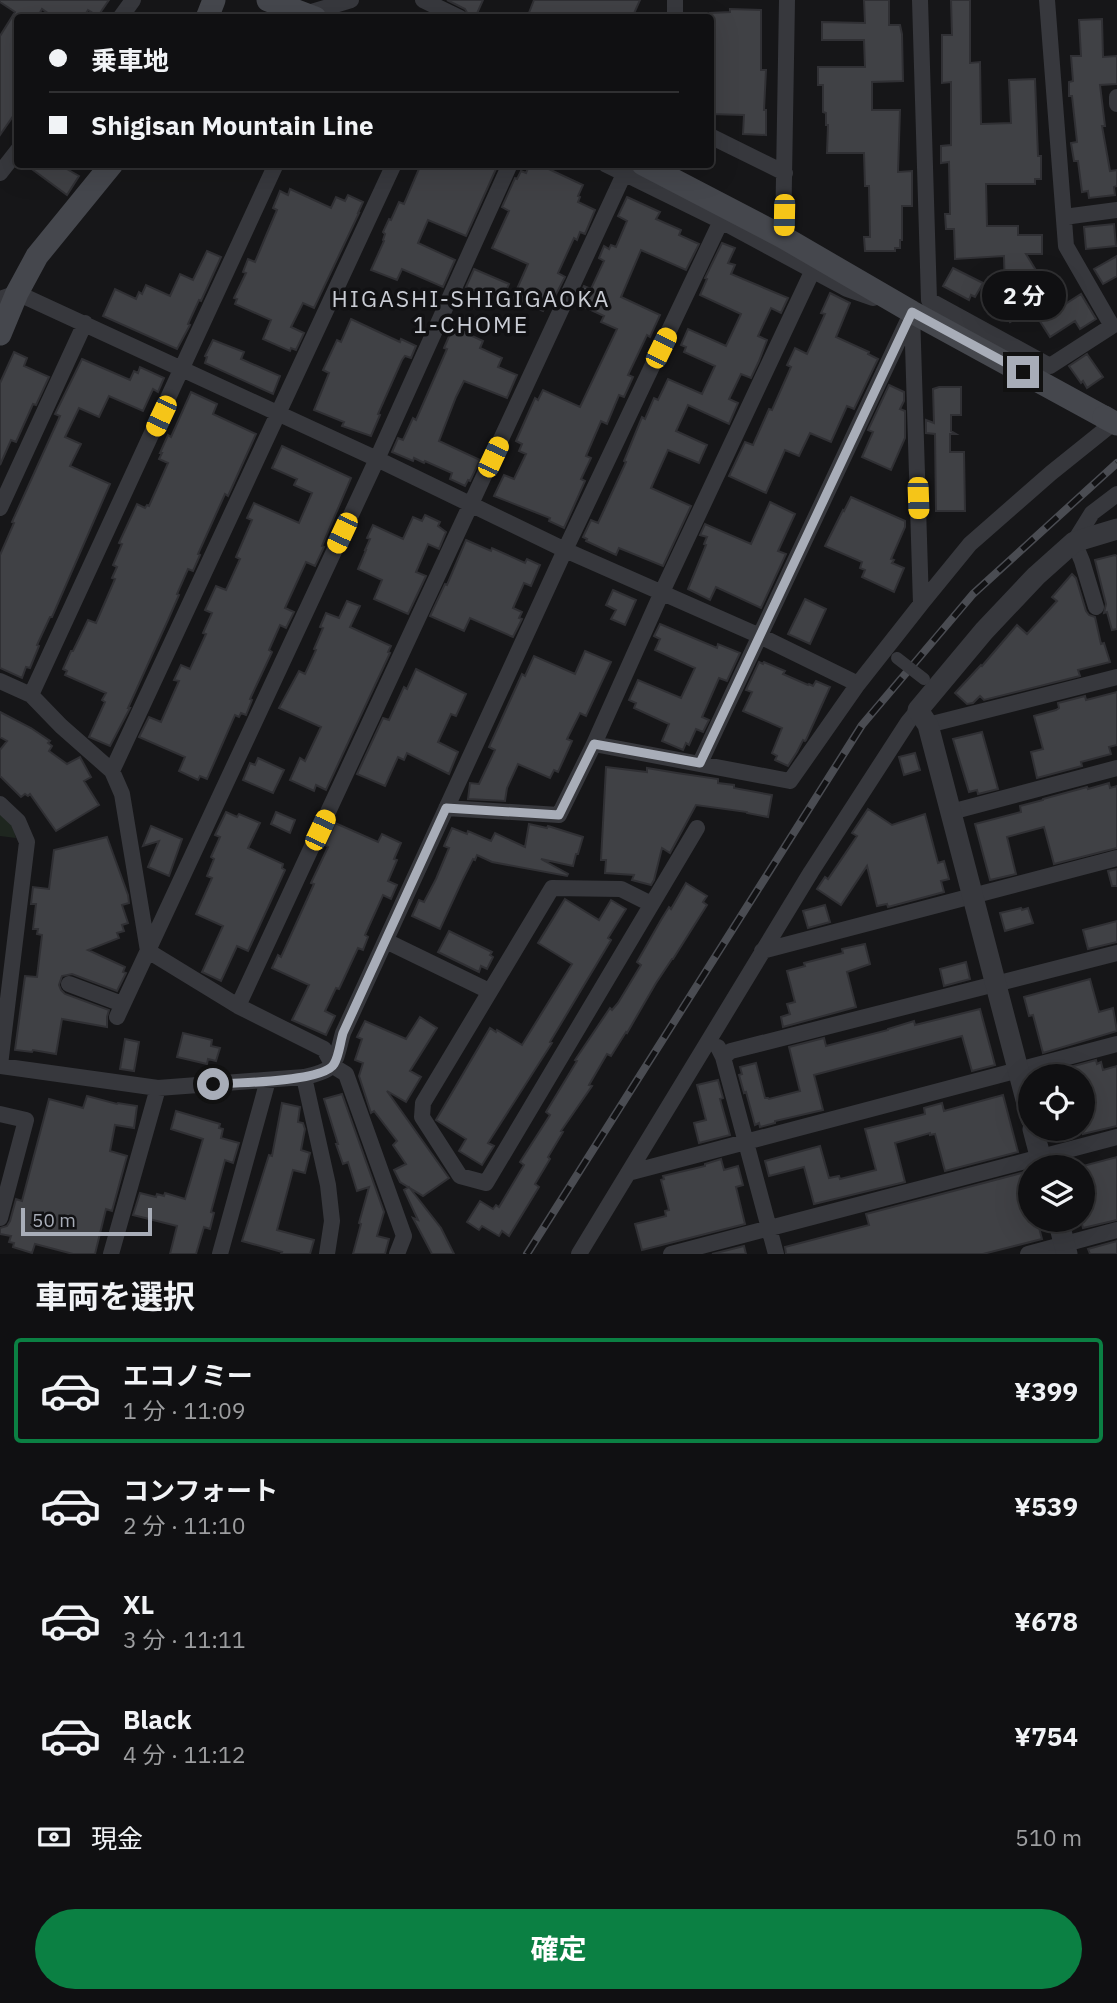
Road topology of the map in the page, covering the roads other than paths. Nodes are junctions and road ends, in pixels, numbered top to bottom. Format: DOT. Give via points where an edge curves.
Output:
graph roads {
  1 [pos="134,0"];
  2 [pos="268,0"];
  3 [pos="351,0"];
  4 [pos="424,0"];
  5 [pos="787,0"];
  6 [pos="920,0"];
  7 [pos="1047,0"];
  8 [pos="123,14"];
  9 [pos="305,14"];
  10 [pos="315,14"];
  11 [pos="452,14"];
  12 [pos="1117,97"];
  13 [pos="1117,104"];
  14 [pos="714,138"];
  15 [pos="14,155"];
  16 [pos="109,168"];
  17 [pos="274,168"];
  18 [pos="392,168"];
  19 [pos="508,168"];
  20 [pos="634,169"];
  21 [pos="0,173"];
  22 [pos="785,173"];
  23 [pos="1117,210"];
  24 [pos="1064,217"];
  25 [pos="721,222"];
  26 [pos="783,237"];
  27 [pos="813,272"];
  28 [pos="6,291"];
  29 [pos="912,312"];
  30 [pos="85,323"];
  31 [pos="1114,325"];
  32 [pos="0,334"];
  33 [pos="182,369"];
  34 [pos="279,414"];
  35 [pos="1113,420"];
  36 [pos="377,459"];
  37 [pos="1117,494"];
  38 [pos="471,504"];
  39 [pos="0,508"];
  40 [pos="1117,529"];
  41 [pos="1073,542"];
  42 [pos="565,550"];
  43 [pos="662,593"];
  44 [pos="921,604"];
  45 [pos="1096,607"];
  46 [pos="760,636"];
  47 [pos="897,658"];
  48 [pos="1117,677"];
  49 [pos="924,679"];
  50 [pos="0,681"];
  51 [pos="858,684"];
  52 [pos="31,695"];
  53 [pos="923,718"];
  54 [pos="594,744"];
  55 [pos="700,763"];
  56 [pos="1117,768"];
  57 [pos="112,772"];
  58 [pos="0,804"];
  59 [pos="446,808"];
  60 [pos="951,812"];
  61 [pos="697,828"];
  62 [pos="1117,858"];
  63 [pos="972,895"];
  64 [pos="651,904"];
  65 [pos="386,941"];
  66 [pos="149,951"];
  67 [pos="762,951"];
  68 [pos="1117,953"];
  69 [pos="69,985"];
  70 [pos="996,985"];
  71 [pos="489,991"];
  72 [pos="238,1006"];
  73 [pos="3,1020"];
  74 [pos="712,1034"];
  75 [pos="1117,1044"];
  76 [pos="723,1057"];
  77 [pos="1038,1064"];
  78 [pos="0,1065"];
  79 [pos="333,1066"];
  80 [pos="1018,1069"];
  81 [pos="304,1077"];
  82 [pos="268,1080"];
  83 [pos="158,1088"];
  84 [pos="0,1114"];
  85 [pos="1117,1137"];
  86 [pos="746,1141"];
  87 [pos="1063,1155"];
  88 [pos="1018,1168"];
  89 [pos="628,1173"];
  90 [pos="0,1217"];
  91 [pos="769,1229"];
  92 [pos="1117,1230"];
  93 [pos="1061,1232"];
  94 [pos="404,1236"];
  95 [pos="1066,1249"];
  96 [pos="111,1254"];
  97 [pos="220,1254"];
  98 [pos="327,1254"];
  99 [pos="397,1254"];
  100 [pos="413,1254"];
  101 [pos="579,1254"];
  102 [pos="671,1254"];
  103 [pos="776,1254"];
  104 [pos="1028,1254"];
  1 -- 8 [label="street"];
  2 -- 9 [label="main road"];
  3 -- 10 [label="street"];
  4 -- 11 [label="street"];
  5 -- 22 [label="street"];
  6 -- 31 [label="street" via="929,300 1050,366"];
  7 -- 24 [label="street"];
  12 -- 13 [label="street"];
  14 -- 22 [label="street"];
  15 -- 21 [label="street"];
  16 -- 28 [label="main road"];
  17 -- 33 [label="street"];
  18 -- 34 [label="street"];
  19 -- 36 [label="street"];
  20 -- 25 [label="street"];
  20 -- 26 [label="main road"];
  20 -- 38 [label="street"];
  22 -- 26 [label="street"];
  23 -- 24 [label="street"];
  24 -- 31 [label="street" via="1066,246"];
  25 -- 27 [label="street"];
  25 -- 42 [label="street"];
  26 -- 29 [label="main road"];
  27 -- 29 [label="street"];
  27 -- 43 [label="street"];
  28 -- 30 [label="street"];
  28 -- 32 [label="main road"];
  29 -- 35 [label="main road"];
  29 -- 44 [label="street"];
  29 -- 46 [label="street"];
  30 -- 33 [label="street"];
  30 -- 39 [label="street"];
  33 -- 34 [label="street"];
  33 -- 52 [label="street"];
  34 -- 36 [label="street"];
  34 -- 57 [label="street"];
  35 -- 44 [label="street" via="970,544"];
  36 -- 38 [label="street"];
  36 -- 66 [label="street"];
  37 -- 41 [label="street" via="1093,513"];
  38 -- 42 [label="street"];
  38 -- 72 [label="street"];
  40 -- 41 [label="street"];
  41 -- 45 [label="street"];
  41 -- 53 [label="street" via="984,631"];
  42 -- 43 [label="street"];
  42 -- 59 [label="street"];
  43 -- 46 [label="street"];
  43 -- 54 [label="street"];
  44 -- 51 [label="street"];
  46 -- 51 [label="street"];
  46 -- 55 [label="street"];
  47 -- 49 [label="street, bridge"];
  48 -- 53 [label="street"];
  50 -- 52 [label="street"];
  51 -- 55 [label="street" via="790,781"];
  52 -- 57 [label="street"];
  53 -- 60 [label="street"];
  53 -- 67 [label="street" via="908,722"];
  54 -- 55 [label="street"];
  54 -- 59 [label="street" via="559,815"];
  56 -- 60 [label="street"];
  57 -- 66 [label="street" via="122,794"];
  58 -- 73 [label="street" via="18,821 27,842"];
  59 -- 65 [label="street"];
  60 -- 63 [label="street"];
  61 -- 64 [label="street"];
  62 -- 63 [label="street"];
  63 -- 67 [label="street"];
  63 -- 70 [label="street"];
  64 -- 71 [label="street" via="621,889 552,888"];
  64 -- 71 [label="street" via="486,1183 460,1176 422,1117 423,1103"];
  65 -- 71 [label="street"];
  65 -- 79 [label="street" via="343,1033"];
  66 -- 69 [label="street" via="120,1010"];
  66 -- 72 [label="street"];
  67 -- 74 [label="street"];
  68 -- 70 [label="street"];
  70 -- 76 [label="street" via="731,1051"];
  70 -- 80 [label="street"];
  72 -- 79 [label="street" via="324,1049"];
  73 -- 78 [label="street"];
  74 -- 76 [label="street"];
  74 -- 89 [label="street"];
  75 -- 77 [label="street"];
  76 -- 86 [label="street"];
  78 -- 83 [label="street"];
  79 -- 81 [label="street"];
  79 -- 94 [label="street" via="346,1074"];
  80 -- 86 [label="street"];
  81 -- 82 [label="street"];
  81 -- 98 [label="street" via="328,1185 332,1221"];
  82 -- 83 [label="street"];
  82 -- 97 [label="street"];
  83 -- 96 [label="street"];
  84 -- 90 [label="street" via="26,1120"];
  85 -- 87 [label="street"];
  86 -- 89 [label="street"];
  86 -- 91 [label="street"];
  88 -- 91 [label="street"];
  89 -- 101 [label="street"];
  91 -- 102 [label="street"];
  91 -- 103 [label="street"];
  92 -- 95 [label="street"];
  93 -- 95 [label="street"];
  94 -- 99 [label="street"];
  94 -- 100 [label="street"];
  95 -- 104 [label="street"];
}
